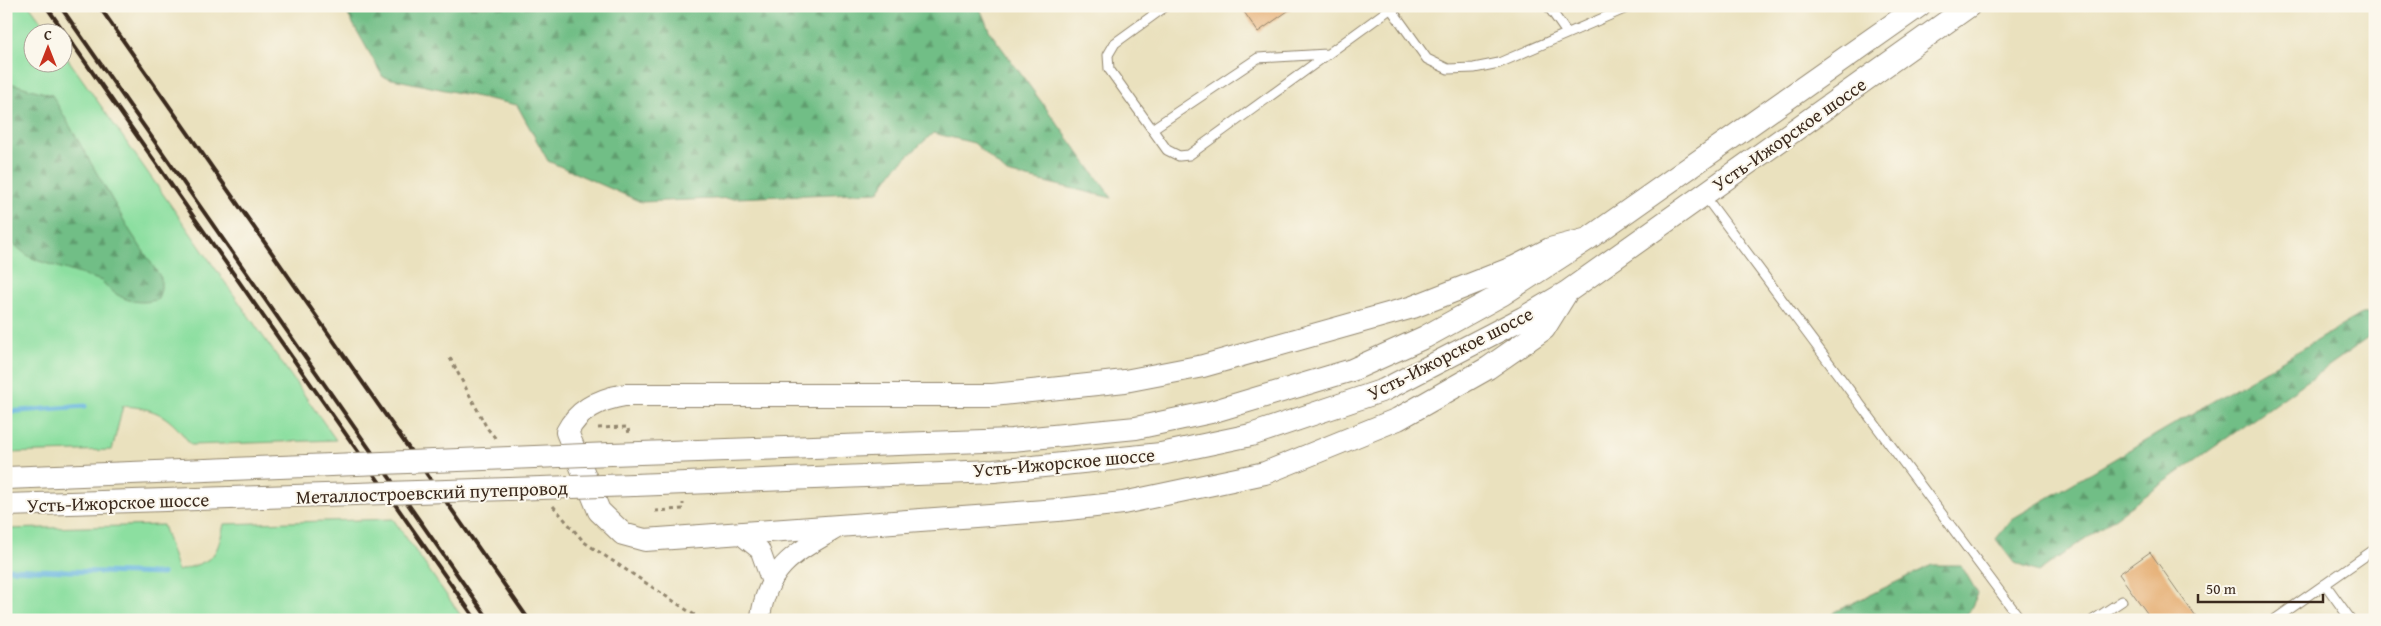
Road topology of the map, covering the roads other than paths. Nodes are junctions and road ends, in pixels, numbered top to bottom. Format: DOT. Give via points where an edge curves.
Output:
graph roads {
  1 [pos="1166,6"];
  2 [pos="1548,6"];
  3 [pos="1631,6"];
  4 [pos="1919,6"];
  5 [pos="1969,6"];
  6 [pos="1391,7"];
  7 [pos="1567,34"];
  8 [pos="1329,54"];
  9 [pos="1152,129"];
  10 [pos="1704,195"];
  11 [pos="1588,239"];
  12 [pos="1567,292"];
  13 [pos="612,454"];
  14 [pos="206,470"];
  15 [pos="6,478"];
  16 [pos="634,485"];
  17 [pos="229,498"];
  18 [pos="6,505"];
  19 [pos="840,527"];
  20 [pos="740,534"];
  21 [pos="2375,549"];
  22 [pos="771,581"];
  23 [pos="2325,584"];
  24 [pos="2122,601"];
  25 [pos="760,620"];
  26 [pos="2021,620"];
  27 [pos="2093,620"];
  28 [pos="2274,620"];
  29 [pos="2350,620"];
  1 -- 9 [label="lane" via="1115,43 1108,55 1109,69"];
  2 -- 7 [label="lane"];
  3 -- 7 [label="lane"];
  4 -- 11 [label="street, Усть-Ижорское шоссе"];
  5 -- 10 [label="street, Усть-Ижорское шоссе"];
  6 -- 7 [label="lane" via="1427,59 1448,69 1498,63"];
  6 -- 8 [label="lane"];
  8 -- 9 [label="lane" via="1258,58"];
  8 -- 9 [label="lane" via="1189,155 1179,156 1167,150"];
  10 -- 12 [label="street, Усть-Ижорское шоссе"];
  10 -- 26 [label="lane"];
  11 -- 13 [label="street, Усть-Ижорское шоссе" via="1503,294 1425,337 1352,370 1211,412 1136,428 1012,440"];
  11 -- 20 [label="street" via="1550,249 1515,267 1414,307 1212,364 1125,381 992,395 625,395 602,399 572,422 568,432 599,511 623,534 645,540"];
  12 -- 16 [label="street, Усть-Ижорское шоссе" via="1384,390 1251,435 1161,454 994,471"];
  12 -- 19 [label="street" via="1544,329 1488,368 1398,419 1265,473 1123,502"];
  13 -- 14 [label="street, Металлостроевский путепровод, bridge"];
  14 -- 15 [label="street, Усть-Ижорское шоссе"];
  16 -- 17 [label="street, Металлостроевский путепровод, bridge"];
  17 -- 18 [label="street, Усть-Ижорское шоссе"];
  19 -- 20 [label="street"];
  19 -- 22 [label="street" via="794,554"];
  20 -- 22 [label="street" via="760,550"];
  21 -- 23 [label="lane"];
  22 -- 25 [label="street"];
  23 -- 28 [label="lane"];
  23 -- 29 [label="lane"];
  24 -- 27 [label="lane"];
}
